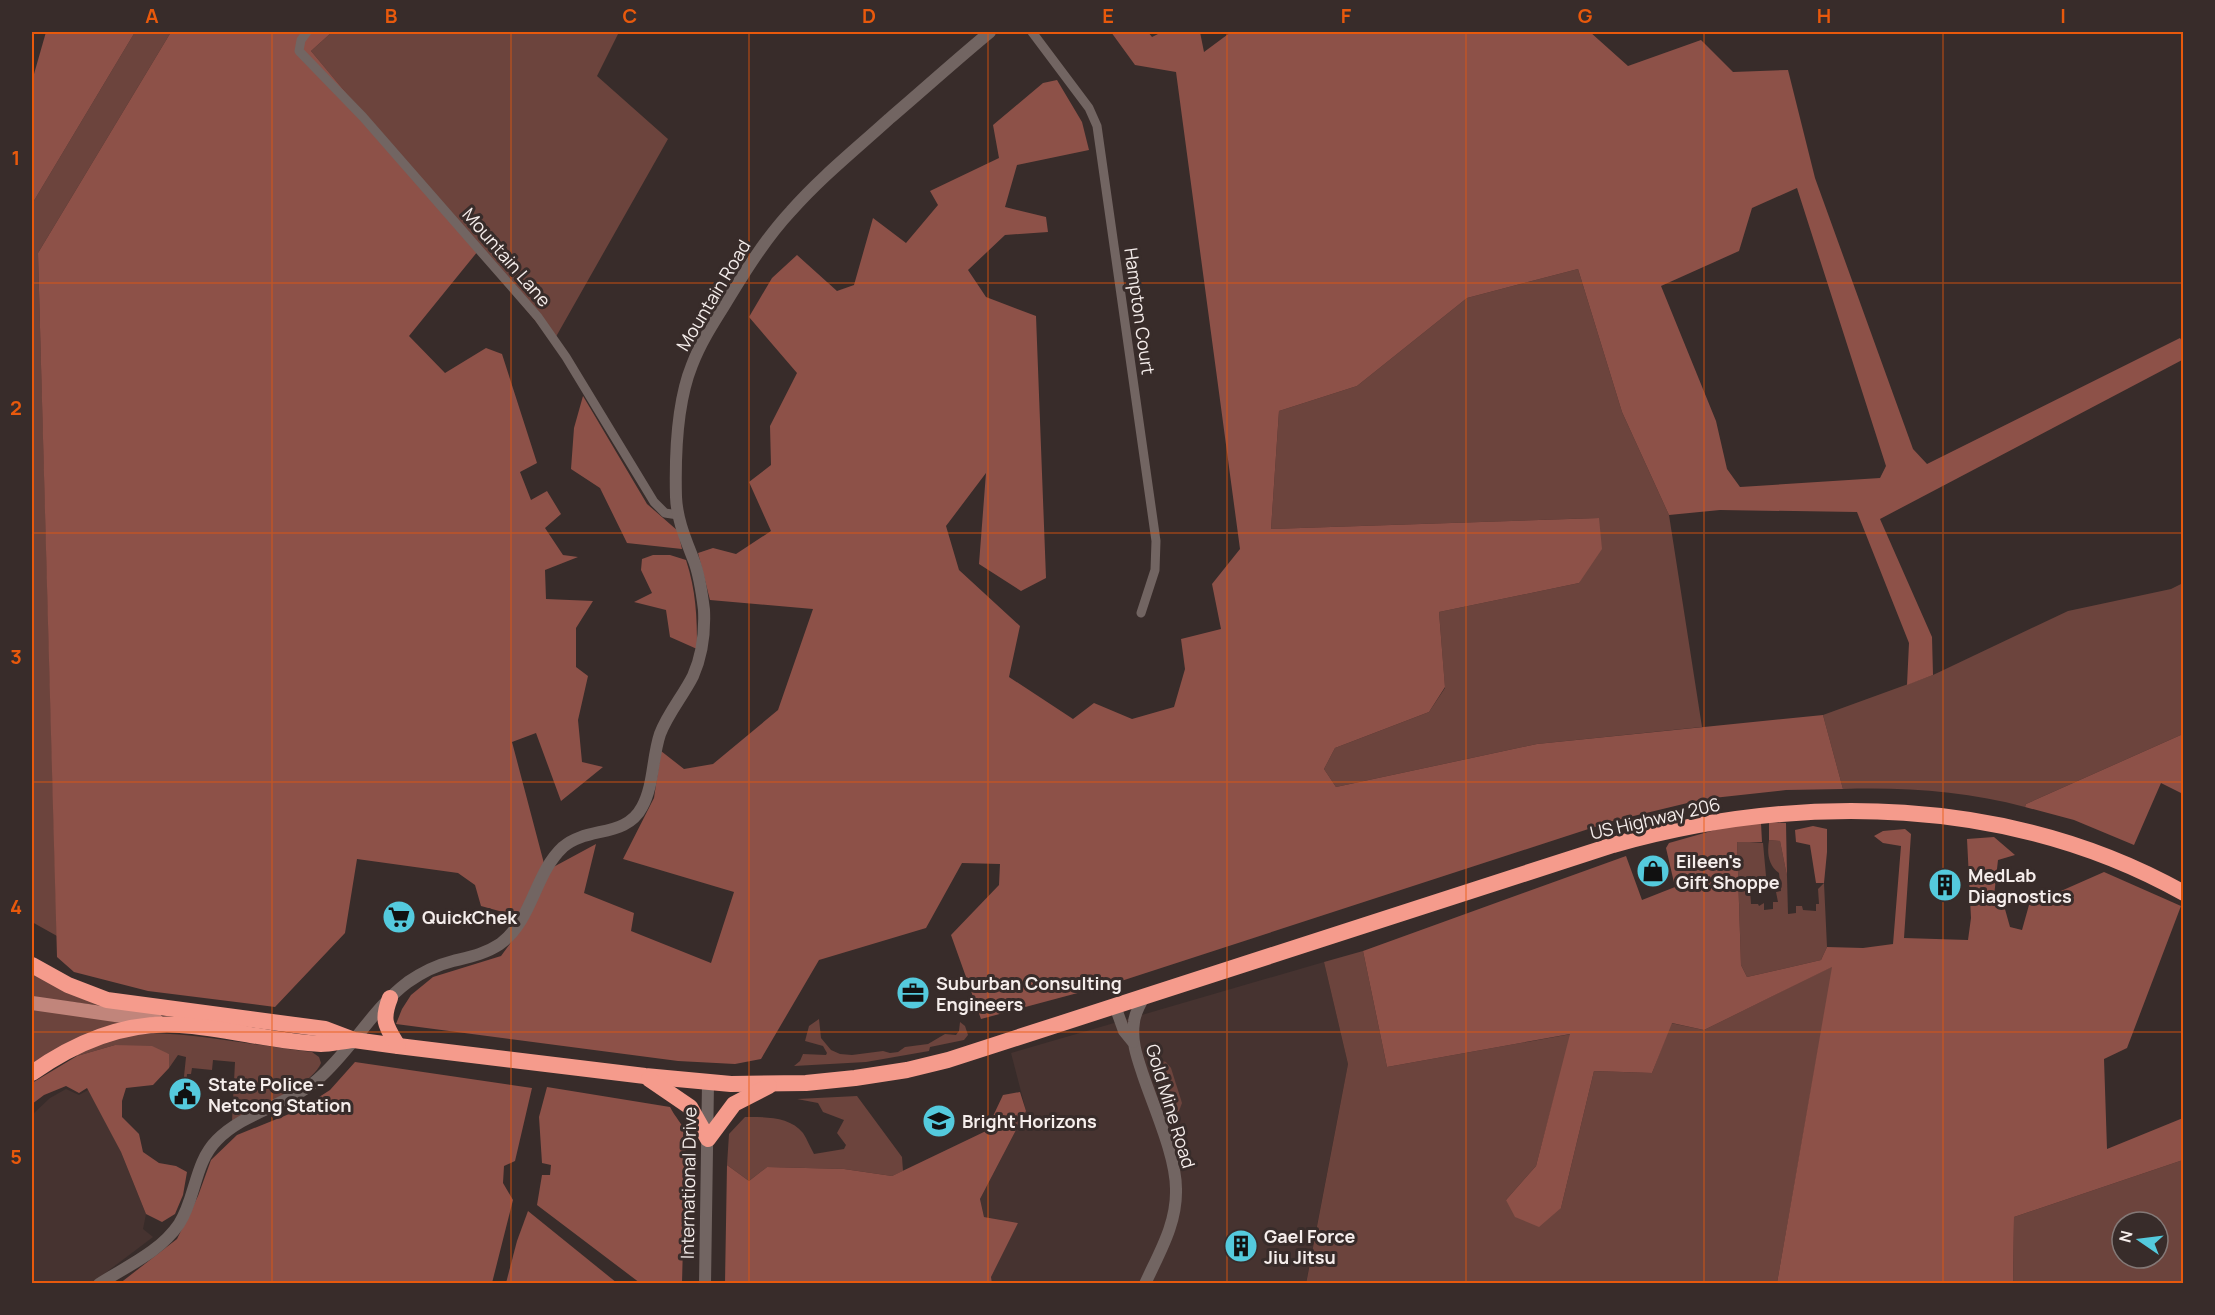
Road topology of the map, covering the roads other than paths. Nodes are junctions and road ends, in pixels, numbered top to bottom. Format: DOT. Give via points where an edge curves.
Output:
graph roads {
  1 [pos="307,32"];
  2 [pos="990,32"];
  3 [pos="1032,32"];
  4 [pos="678,515"];
  5 [pos="1141,614"];
  6 [pos="2184,893"];
  7 [pos="32,965"];
  8 [pos="1144,997"];
  9 [pos="390,998"];
  10 [pos="32,1003"];
  11 [pos="1115,1006"];
  12 [pos="182,1025"];
  13 [pos="354,1040"];
  14 [pos="1133,1042"];
  15 [pos="398,1046"];
  16 [pos="32,1073"];
  17 [pos="645,1076"];
  18 [pos="708,1083"];
  19 [pos="772,1084"];
  20 [pos="708,1139"];
  21 [pos="99,1284"];
  22 [pos="705,1284"];
  23 [pos="1145,1284"];
  1 -- 4 [label="street, Mountain Lane" via="299,51 363,117 538,317 654,502 665,513"];
  2 -- 4 [label="street, Mountain Road" via="816,185 771,235 734,290 697,354 686,386 676,463"];
  3 -- 5 [label="street, Hampton Court" via="1089,108 1097,126 1156,541 1155,570"];
  4 -- 9 [label="street, Mountain Road" via="700,581 704,631 693,675 662,731 641,810 625,826 564,846 544,873 519,926 503,941 489,950 427,971"];
  6 -- 8 [label="highway, US Highway 206" via="2140,870 2088,850 2000,826 1887,812 1770,815 1685,827 1613,845"];
  7 -- 13 [label="highway" via="107,1000 325,1029"];
  8 -- 11 [label="highway, US Highway 206"];
  8 -- 14 [label="street, Gold Mine Road" via="1134,1018"];
  9 -- 13 [label="street, Mountain Road"];
  9 -- 15 [label="highway" via="385,1023"];
  10 -- 12 [label="main road"];
  11 -- 14 [label="street, Gold Mine Road" via="1124,1031"];
  11 -- 19 [label="highway, US Highway 206" via="907,1070"];
  12 -- 13 [label="highway" via="322,1044"];
  12 -- 16 [label="highway" via="132,1027 90,1039"];
  13 -- 15 [label="highway, US Highway 206"];
  13 -- 21 [label="street, Mountain Road" via="314,1083 220,1137 204,1158 179,1224 156,1248"];
  14 -- 23 [label="street, Gold Mine Road" via="1176,1187 1170,1230"];
  15 -- 17 [label="highway, US Highway 206"];
  17 -- 18 [label="highway, US Highway 206"];
  17 -- 20 [label="highway" via="690,1107"];
  18 -- 19 [label="highway, US Highway 206"];
  18 -- 20 [label="street, International Drive"];
  19 -- 20 [label="highway" via="734,1104"];
  20 -- 22 [label="street, International Drive"];
}
